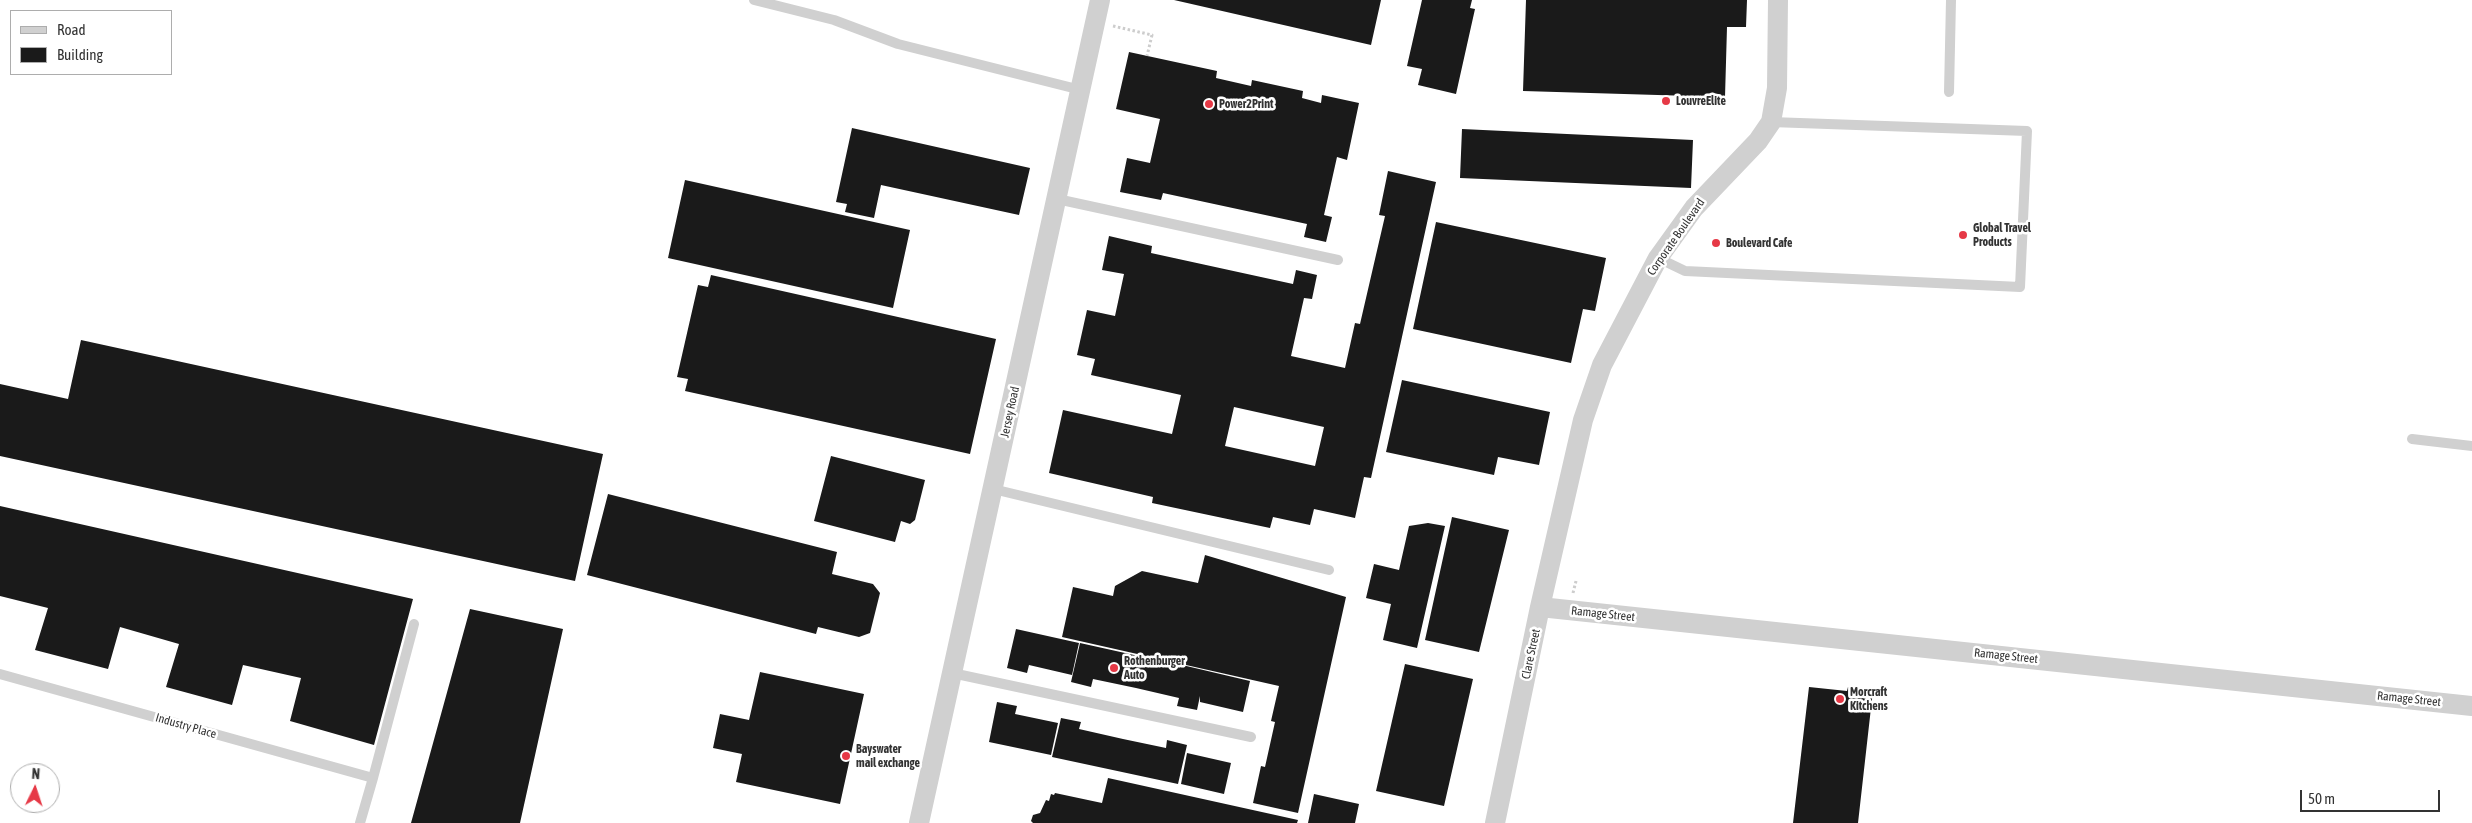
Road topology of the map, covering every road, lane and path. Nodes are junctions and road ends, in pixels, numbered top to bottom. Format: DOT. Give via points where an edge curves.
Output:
graph roads {
  1 [pos="754,0"];
  2 [pos="1100,0"];
  3 [pos="1778,0"];
  4 [pos="1951,0"];
  5 [pos="1095,21"];
  6 [pos="1146,56"];
  7 [pos="1080,90"];
  8 [pos="1949,92"];
  9 [pos="1771,122"];
  10 [pos="1057,199"];
  11 [pos="1658,258"];
  12 [pos="1338,260"];
  13 [pos="2412,439"];
  14 [pos="2472,446"];
  15 [pos="1567,485"];
  16 [pos="992,489"];
  17 [pos="1330,570"];
  18 [pos="1540,607"];
  19 [pos="414,624"];
  20 [pos="952,673"];
  21 [pos="0,674"];
  22 [pos="2472,706"];
  23 [pos="1251,737"];
  24 [pos="372,778"];
  25 [pos="360,823"];
  26 [pos="919,823"];
  27 [pos="1495,823"];
  1 -- 7 [label="lane" via="834,20 898,44"];
  2 -- 5 [label="street, Jersey Road"];
  3 -- 9 [label="street, Corporate Boulevard" via="1777,88"];
  4 -- 8 [label="lane"];
  5 -- 6 [label="path" via="1152,35"];
  5 -- 7 [label="street, Jersey Road"];
  7 -- 10 [label="street, Jersey Road"];
  9 -- 11 [label="street, Corporate Boulevard" via="1758,141 1694,208"];
  9 -- 11 [label="lane" via="2027,131 2020,287 1684,271"];
  10 -- 12 [label="lane"];
  10 -- 16 [label="street, Jersey Road"];
  11 -- 15 [label="street, Corporate Boulevard" via="1602,365 1583,420"];
  13 -- 14 [label="lane"];
  15 -- 18 [label="street, Clare Street"];
  16 -- 17 [label="lane"];
  16 -- 20 [label="street, Jersey Road"];
  18 -- 22 [label="street, Ramage Street"];
  18 -- 27 [label="street, Clare Street"];
  19 -- 24 [label="lane"];
  20 -- 23 [label="lane"];
  20 -- 26 [label="street, Jersey Road"];
  21 -- 24 [label="lane, Industry Place"];
  24 -- 25 [label="lane"];
}
